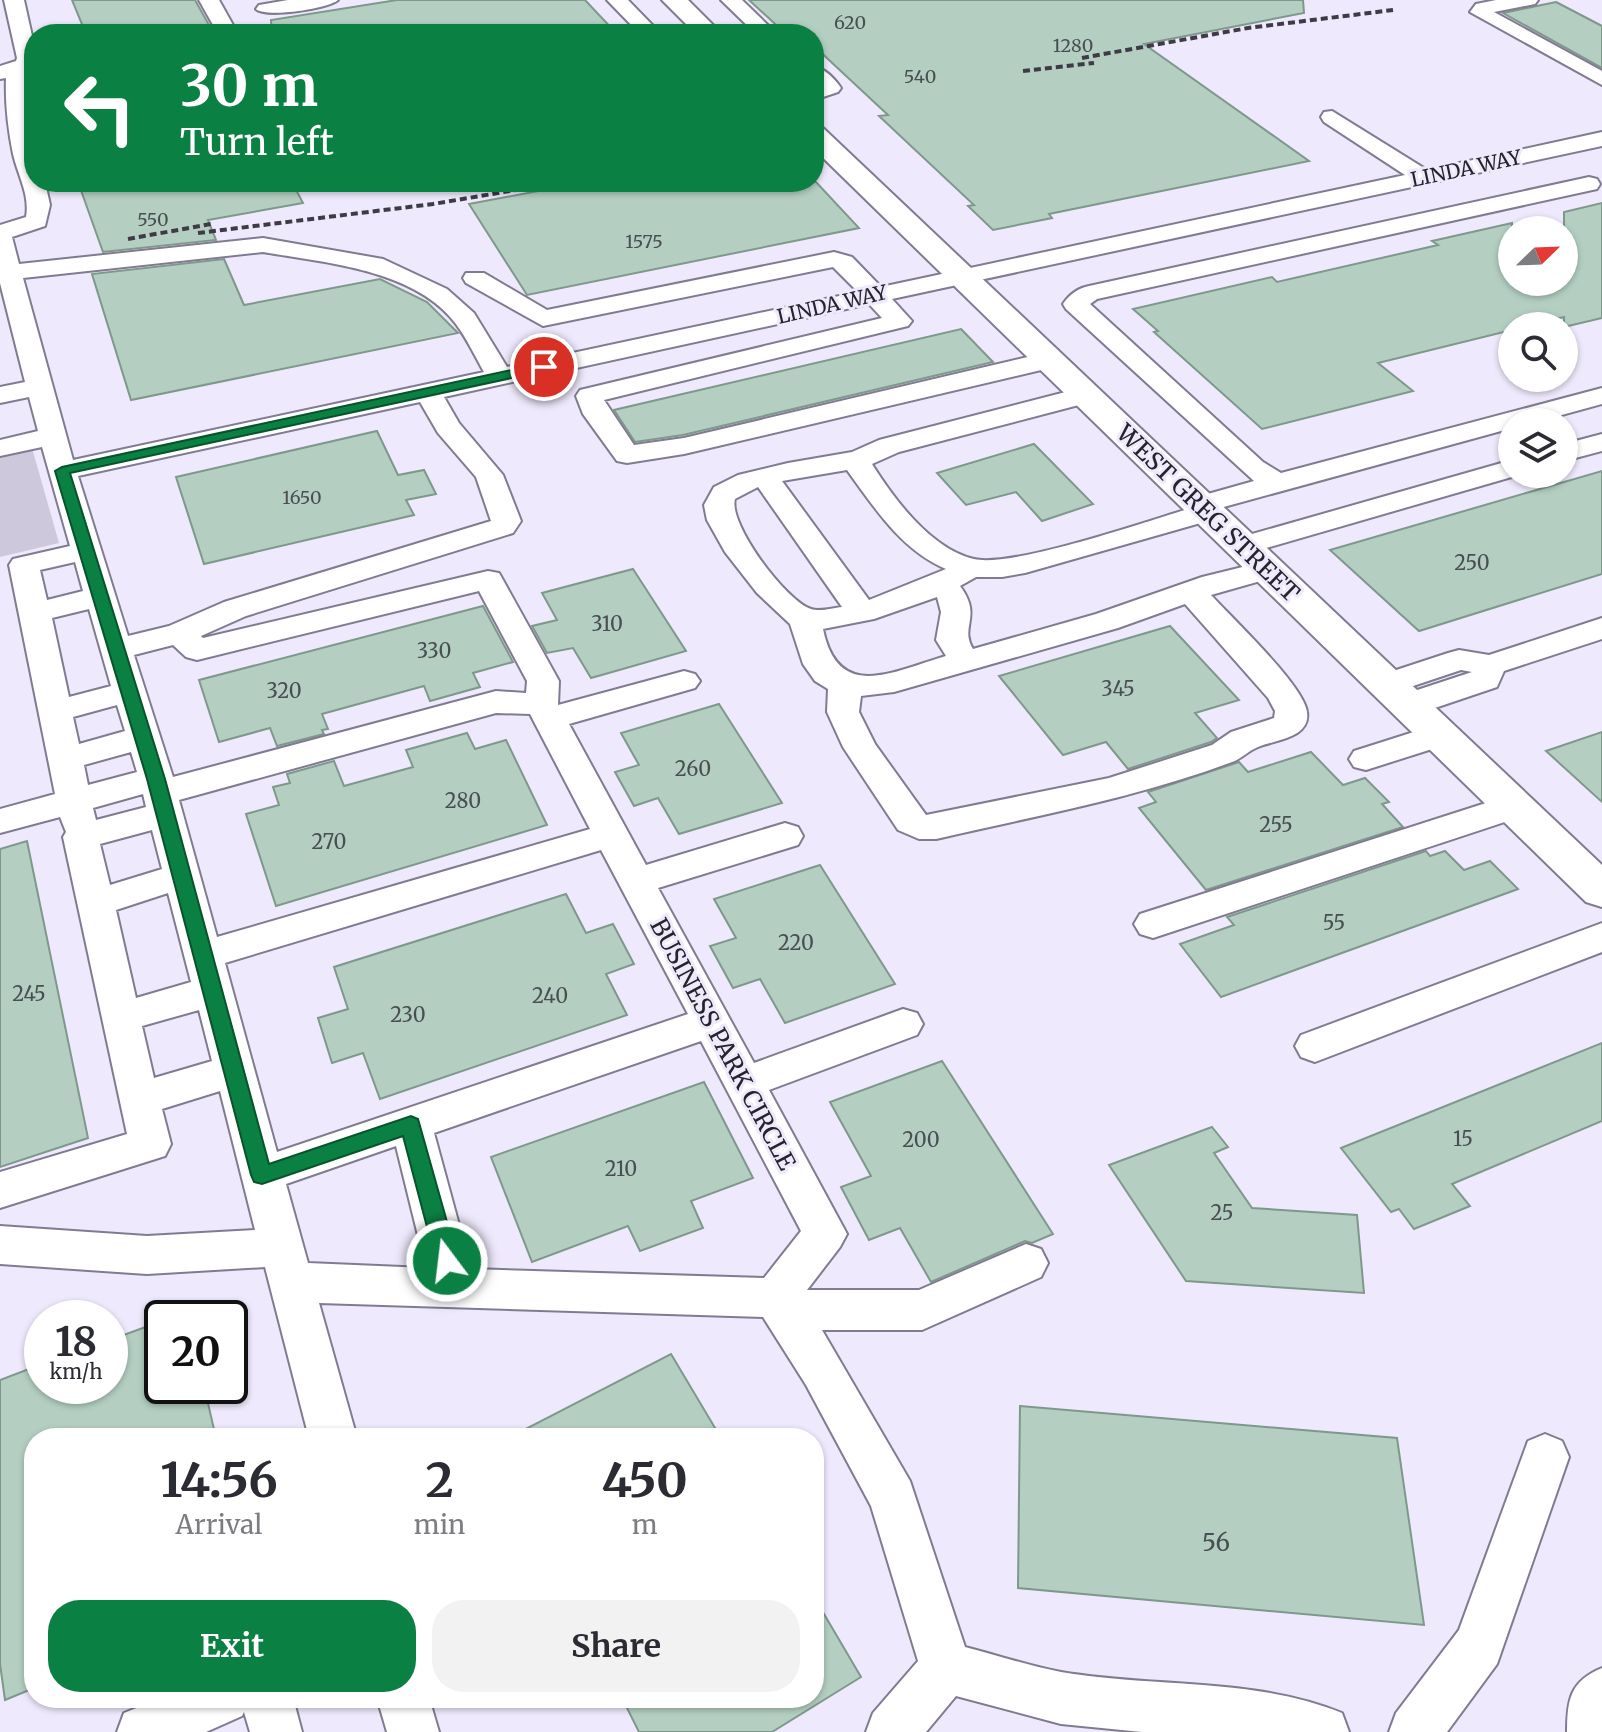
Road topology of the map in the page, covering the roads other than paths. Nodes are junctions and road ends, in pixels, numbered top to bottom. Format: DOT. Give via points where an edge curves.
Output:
graph roads {
  1 [pos="14,0"];
  2 [pos="233,0"];
  3 [pos="328,0"];
  4 [pos="617,0"];
  5 [pos="674,0"];
  6 [pos="731,0"];
  7 [pos="1528,0"];
  8 [pos="210,2"];
  9 [pos="266,9"];
  10 [pos="222,24"];
  11 [pos="641,24"];
  12 [pos="694,24"];
  13 [pos="755,24"];
  14 [pos="24,45"];
  15 [pos="8,71"];
  16 [pos="1602,79"];
  17 [pos="1332,117"];
  18 [pos="10,122"];
  19 [pos="1602,139"];
  20 [pos="824,144"];
  21 [pos="24,152"];
  22 [pos="1537,153"];
  23 [pos="1433,175"];
  24 [pos="1596,188"];
  25 [pos="33,192"];
  26 [pos="1488,204"];
  27 [pos="1286,206"];
  28 [pos="1171,231"];
  29 [pos="1332,239"];
  30 [pos="2,245"];
  31 [pos="1217,266"];
  32 [pos="960,275"];
  33 [pos="475,278"];
  34 [pos="677,290"];
  35 [pos="873,294"];
  36 [pos="543,318"];
  37 [pos="737,325"];
  38 [pos="708,331"];
  39 [pos="762,355"];
  40 [pos="1049,360"];
  41 [pos="571,361"];
  42 [pos="500,377"];
  43 [pos="428,393"];
  44 [pos="0,395"];
  45 [pos="1085,395"];
  46 [pos="589,396"];
  47 [pos="1602,396"];
  48 [pos="47,413"];
  49 [pos="0,427"];
  50 [pos="1602,442"];
  51 [pos="0,448"];
  52 [pos="1578,449"];
  53 [pos="859,460"];
  54 [pos="62,471"];
  55 [pos="1498,473"];
  56 [pos="765,477"];
  57 [pos="1277,483"];
  58 [pos="1204,509"];
  59 [pos="86,551"];
  60 [pos="1255,558"];
  61 [pos="970,568"];
  62 [pos="943,585"];
  63 [pos="1191,592"];
  64 [pos="100,597"];
  65 [pos="860,610"];
  66 [pos="35,612"];
  67 [pos="805,619"];
  68 [pos="1602,628"];
  69 [pos="179,634"];
  70 [pos="115,649"];
  71 [pos="965,661"];
  72 [pos="684,681"];
  73 [pos="845,685"];
  74 [pos="128,692"];
  75 [pos="1397,694"];
  76 [pos="55,711"];
  77 [pos="545,711"];
  78 [pos="1439,735"];
  79 [pos="143,737"];
  80 [pos="65,759"];
  81 [pos="1366,759"];
  82 [pos="160,795"];
  83 [pos="1514,806"];
  84 [pos="78,819"];
  85 [pos="0,821"];
  86 [pos="611,835"];
  87 [pos="785,836"];
  88 [pos="181,876"];
  89 [pos="636,881"];
  90 [pos="1602,891"];
  91 [pos="97,902"];
  92 [pos="1153,924"];
  93 [pos="1602,937"];
  94 [pos="208,974"];
  95 [pos="122,1017"];
  96 [pos="711,1022"];
  97 [pos="903,1024"];
  98 [pos="1315,1046"];
  99 [pos="234,1071"];
  100 [pos="744,1083"];
  101 [pos="139,1099"];
  102 [pos="411,1125"];
  103 [pos="262,1175"];
  104 [pos="0,1190"];
  105 [pos="0,1245"];
  106 [pos="1026,1263"];
  107 [pos="286,1265"];
  108 [pos="454,1289"];
  109 [pos="780,1303"];
  110 [pos="330,1428"];
  111 [pos="1545,1457"];
  112 [pos="946,1668"];
  113 [pos="1602,1694"];
  114 [pos="200,1708"];
  115 [pos="270,1708"];
  116 [pos="406,1708"];
  117 [pos="143,1732"];
  118 [pos="276,1732"];
  119 [pos="413,1732"];
  120 [pos="892,1732"];
  121 [pos="1323,1732"];
  122 [pos="1415,1732"];
  123 [pos="1593,1732"];
  1 -- 14 [label="street"];
  2 -- 8 [label="street"];
  3 -- 9 [label="street"];
  4 -- 11 [label="street"];
  5 -- 12 [label="main road"];
  6 -- 13 [label="street"];
  7 -- 16 [label="street" via="1480,12"];
  8 -- 10 [label="street"];
  15 -- 18 [label="street"];
  17 -- 23 [label="street"];
  18 -- 21 [label="street"];
  19 -- 22 [label="street, LINDA WAY"];
  20 -- 32 [label="main road, WEST GREG STREET"];
  22 -- 23 [label="street, LINDA WAY"];
  22 -- 24 [label="street"];
  23 -- 26 [label="street"];
  23 -- 27 [label="street, LINDA WAY"];
  24 -- 26 [label="street"];
  25 -- 30 [label="street" via="39,216"];
  26 -- 29 [label="street"];
  27 -- 28 [label="street, LINDA WAY"];
  27 -- 29 [label="street"];
  28 -- 31 [label="street"];
  28 -- 32 [label="street, LINDA WAY"];
  29 -- 31 [label="street"];
  30 -- 42 [label="street" via="263,245 383,266 438,294 465,318"];
  30 -- 48 [label="street"];
  31 -- 57 [label="street" via="1089,293 1075,304 1253,468"];
  32 -- 35 [label="street, LINDA WAY"];
  32 -- 40 [label="main road, WEST GREG STREET"];
  33 -- 36 [label="street"];
  34 -- 35 [label="street" via="834,259"];
  34 -- 36 [label="street"];
  34 -- 38 [label="street"];
  35 -- 37 [label="street, LINDA WAY"];
  35 -- 39 [label="street" via="899,321"];
  36 -- 41 [label="street"];
  37 -- 38 [label="street, LINDA WAY"];
  37 -- 39 [label="street"];
  38 -- 41 [label="street, LINDA WAY"];
  39 -- 46 [label="street"];
  40 -- 45 [label="main road, WEST GREG STREET"];
  40 -- 46 [label="street" via="642,455 627,455"];
  41 -- 42 [label="street, LINDA WAY"];
  41 -- 46 [label="street"];
  42 -- 43 [label="street, LINDA WAY"];
  43 -- 54 [label="street, LINDA WAY"];
  43 -- 69 [label="street" via="448,427 489,475 506,521 503,527 235,609"];
  44 -- 48 [label="street"];
  45 -- 53 [label="street" via="889,446"];
  45 -- 58 [label="main road, WEST GREG STREET"];
  47 -- 57 [label="street"];
  48 -- 49 [label="street"];
  48 -- 51 [label="street"];
  48 -- 54 [label="street"];
  50 -- 52 [label="street"];
  53 -- 56 [label="street"];
  53 -- 61 [label="street" via="864,476 914,534 952,563"];
  54 -- 59 [label="street"];
  55 -- 60 [label="street"];
  56 -- 65 [label="street"];
  56 -- 67 [label="street" via="724,492 718,512 755,571"];
  57 -- 58 [label="street"];
  58 -- 60 [label="main road, WEST GREG STREET"];
  58 -- 61 [label="street" via="1016,565"];
  59 -- 64 [label="street"];
  59 -- 66 [label="street" via="23,560"];
  60 -- 63 [label="street"];
  60 -- 75 [label="main road, WEST GREG STREET"];
  61 -- 62 [label="street"];
  62 -- 65 [label="street"];
  62 -- 71 [label="street" via="959,611 952,640"];
  63 -- 71 [label="street"];
  63 -- 73 [label="street" via="1282,693 1291,711 1290,724 1243,740 1224,753 1112,789 919,827 860,747 843,712"];
  64 -- 66 [label="street"];
  64 -- 70 [label="street"];
  65 -- 67 [label="street"];
  66 -- 76 [label="street"];
  67 -- 73 [label="street" via="811,655 831,678"];
  68 -- 75 [label="street" via="1490,665 1486,680"];
  69 -- 70 [label="street"];
  69 -- 77 [label="street, BUSINESS PARK CIRCLE" via="197,650 488,580 543,681"];
  70 -- 74 [label="street"];
  71 -- 73 [label="street" via="883,685"];
  72 -- 77 [label="street"];
  74 -- 76 [label="street"];
  74 -- 79 [label="street"];
  75 -- 78 [label="main road, WEST GREG STREET"];
  76 -- 80 [label="street"];
  77 -- 82 [label="street" via="496,702"];
  77 -- 86 [label="street, BUSINESS PARK CIRCLE"];
  78 -- 81 [label="street"];
  78 -- 83 [label="main road, WEST GREG STREET"];
  79 -- 80 [label="street"];
  79 -- 82 [label="street"];
  80 -- 84 [label="street"];
  82 -- 84 [label="street"];
  82 -- 88 [label="street"];
  83 -- 90 [label="main road, WEST GREG STREET"];
  83 -- 92 [label="street"];
  84 -- 85 [label="street"];
  84 -- 91 [label="street"];
  86 -- 89 [label="street, BUSINESS PARK CIRCLE"];
  86 -- 94 [label="street"];
  87 -- 89 [label="street"];
  88 -- 91 [label="street"];
  88 -- 94 [label="street"];
  89 -- 96 [label="street, BUSINESS PARK CIRCLE"];
  91 -- 95 [label="street"];
  93 -- 98 [label="street"];
  94 -- 95 [label="street"];
  94 -- 99 [label="street"];
  95 -- 101 [label="street"];
  96 -- 100 [label="street, BUSINESS PARK CIRCLE"];
  96 -- 102 [label="street"];
  97 -- 100 [label="street"];
  99 -- 101 [label="street"];
  99 -- 103 [label="street"];
  100 -- 109 [label="street, BUSINESS PARK CIRCLE" via="825,1234"];
  101 -- 104 [label="street" via="150,1144"];
  102 -- 103 [label="street"];
  102 -- 108 [label="street"];
  103 -- 107 [label="street"];
  105 -- 107 [label="street"];
  106 -- 109 [label="street" via="922,1310"];
  107 -- 108 [label="street"];
  107 -- 110 [label="street"];
  108 -- 109 [label="street"];
  109 -- 112 [label="street" via="893,1498"];
  111 -- 122 [label="street" via="1479,1646"];
  112 -- 120 [label="street"];
  112 -- 121 [label="street" via="1061,1698 1248,1716"];
  113 -- 123 [label="street" via="1593,1707"];
  114 -- 117 [label="street"];
  115 -- 118 [label="street"];
  116 -- 119 [label="street"];
}
